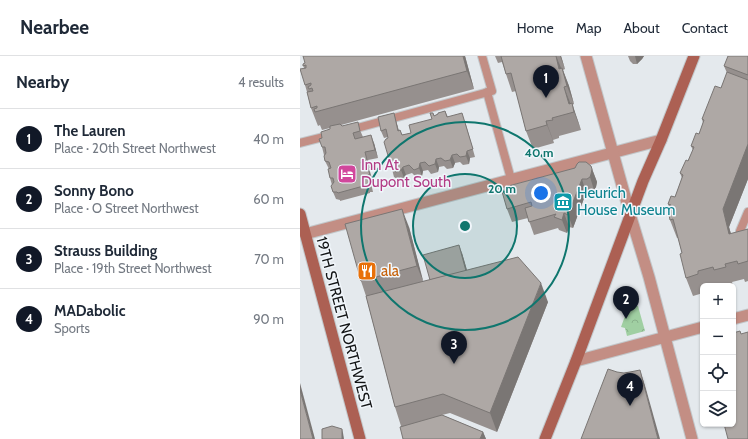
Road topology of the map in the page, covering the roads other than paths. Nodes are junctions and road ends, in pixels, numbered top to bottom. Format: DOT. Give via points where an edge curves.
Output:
graph roads {
  1 [pos="482,56"];
  2 [pos="586,56"];
  3 [pos="694,56"];
  4 [pos="487,92"];
  5 [pos="661,140"];
  6 [pos="300,143"];
  7 [pos="613,152"];
  8 [pos="512,179"];
  9 [pos="748,212"];
  10 [pos="300,214"];
  11 [pos="630,214"];
  12 [pos="305,234"];
  13 [pos="745,250"];
  14 [pos="748,315"];
  15 [pos="736,318"];
  16 [pos="700,328"];
  17 [pos="665,337"];
  18 [pos="576,361"];
  19 [pos="360,439"];
  20 [pos="545,439"];
  21 [pos="692,439"];
  1 -- 4 [label="lane" via="492,91"];
  2 -- 7 [label="street"];
  3 -- 5 [label="main road"];
  4 -- 6 [label="lane"];
  4 -- 8 [label="lane"];
  5 -- 7 [label="street"];
  5 -- 11 [label="main road"];
  7 -- 8 [label="street"];
  7 -- 11 [label="street"];
  8 -- 12 [label="street"];
  9 -- 13 [label="lane" via="740,231"];
  10 -- 12 [label="main road, 19TH STREET NORTHWEST"];
  11 -- 17 [label="street"];
  11 -- 18 [label="main road"];
  12 -- 19 [label="main road, 19TH STREET NORTHWEST"];
  14 -- 15 [label="street"];
  16 -- 17 [label="street"];
  17 -- 18 [label="street"];
  17 -- 21 [label="street"];
  18 -- 20 [label="main road"];
}
